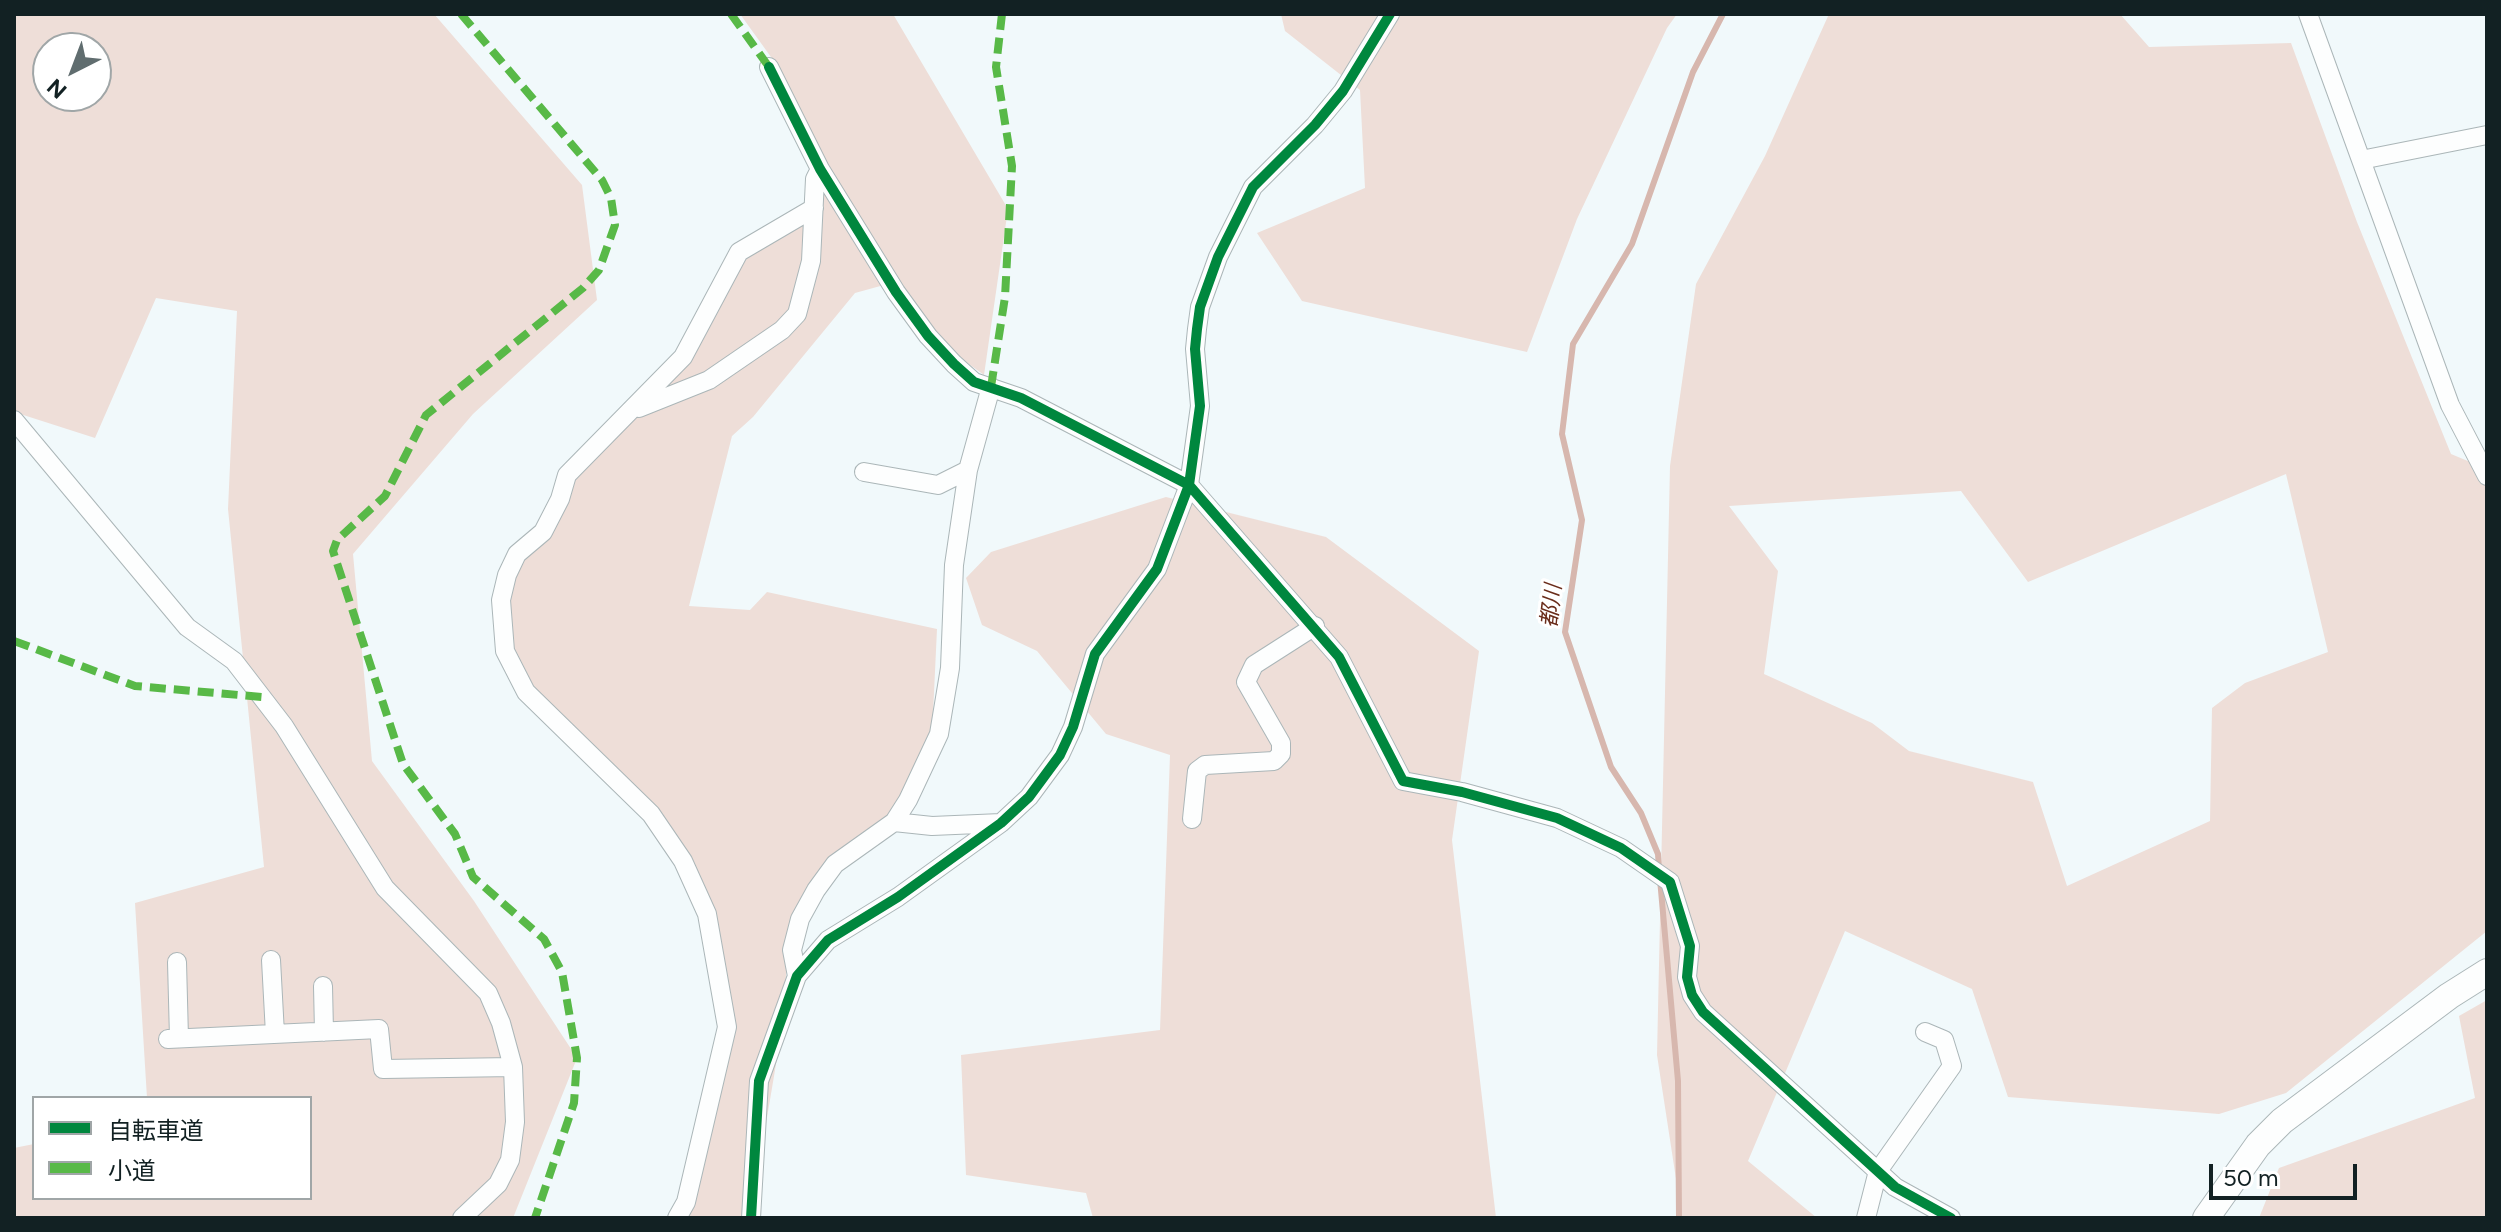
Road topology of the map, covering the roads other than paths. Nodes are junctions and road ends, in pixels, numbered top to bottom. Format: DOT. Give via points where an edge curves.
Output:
graph roads {
  1 [pos="1390,14"];
  2 [pos="2308,14"];
  3 [pos="769,67"];
  4 [pos="2487,135"];
  5 [pos="2361,160"];
  6 [pos="820,169"];
  7 [pos="814,208"];
  8 [pos="991,387"];
  9 [pos="629,412"];
  10 [pos="14,420"];
  11 [pos="968,470"];
  12 [pos="864,472"];
  13 [pos="2487,476"];
  14 [pos="1189,485"];
  15 [pos="1315,626"];
  16 [pos="1192,819"];
  17 [pos="894,822"];
  18 [pos="1001,823"];
  19 [pos="271,960"];
  20 [pos="177,962"];
  21 [pos="2487,972"];
  22 [pos="797,976"];
  23 [pos="323,986"];
  24 [pos="324,1032"];
  25 [pos="1925,1032"];
  26 [pos="275,1034"];
  27 [pos="513,1067"];
  28 [pos="1878,1171"];
  29 [pos="462,1218"];
  30 [pos="677,1218"];
  31 [pos="751,1218"];
  32 [pos="1866,1218"];
  33 [pos="1951,1218"];
  34 [pos="2206,1218"];
  1 -- 14 [label="street" via="1325,114 1253,187 1218,257 1197,329 1200,406"];
  2 -- 5 [label="street"];
  3 -- 6 [label="street"];
  4 -- 5 [label="street"];
  5 -- 13 [label="street" via="2450,405"];
  6 -- 7 [label="street"];
  6 -- 8 [label="street" via="928,336 974,382"];
  7 -- 9 [label="street" via="739,252 683,357"];
  7 -- 9 [label="street" via="811,261 797,314 709,380"];
  8 -- 11 [label="street"];
  8 -- 14 [label="street"];
  9 -- 30 [label="street" via="567,475 543,532 517,554 501,600 501,625 505,651 526,692 651,814 683,861 707,914 727,1027 686,1202"];
  10 -- 27 [label="street" via="187,627 234,661 253,685 385,888 488,993"];
  11 -- 12 [label="street" via="938,485"];
  11 -- 17 [label="street" via="939,734"];
  14 -- 15 [label="street"];
  14 -- 18 [label="street" via="1152,578 1095,654 1060,755 1029,797"];
  15 -- 16 [label="street" via="1254,665 1246,682 1281,743 1281,754 1274,761 1205,765 1197,771"];
  15 -- 28 [label="street" via="1339,657 1403,781 1557,818 1621,848 1670,882 1690,946 1687,977 1703,1012"];
  17 -- 18 [label="street"];
  17 -- 22 [label="street" via="835,864 816,890 800,919 792,950"];
  18 -- 22 [label="street" via="828,940"];
  19 -- 26 [label="street"];
  20 -- 26 [label="street" via="174,1039"];
  21 -- 34 [label="street" via="2282,1121 2258,1145"];
  22 -- 31 [label="street" via="759,1081"];
  23 -- 24 [label="street"];
  24 -- 26 [label="street"];
  24 -- 27 [label="street" via="379,1029 383,1069"];
  25 -- 28 [label="street" via="1944,1040 1952,1066"];
  27 -- 29 [label="street" via="510,1160 498,1184"];
  28 -- 32 [label="street"];
  28 -- 33 [label="street" via="1895,1187"];
}
